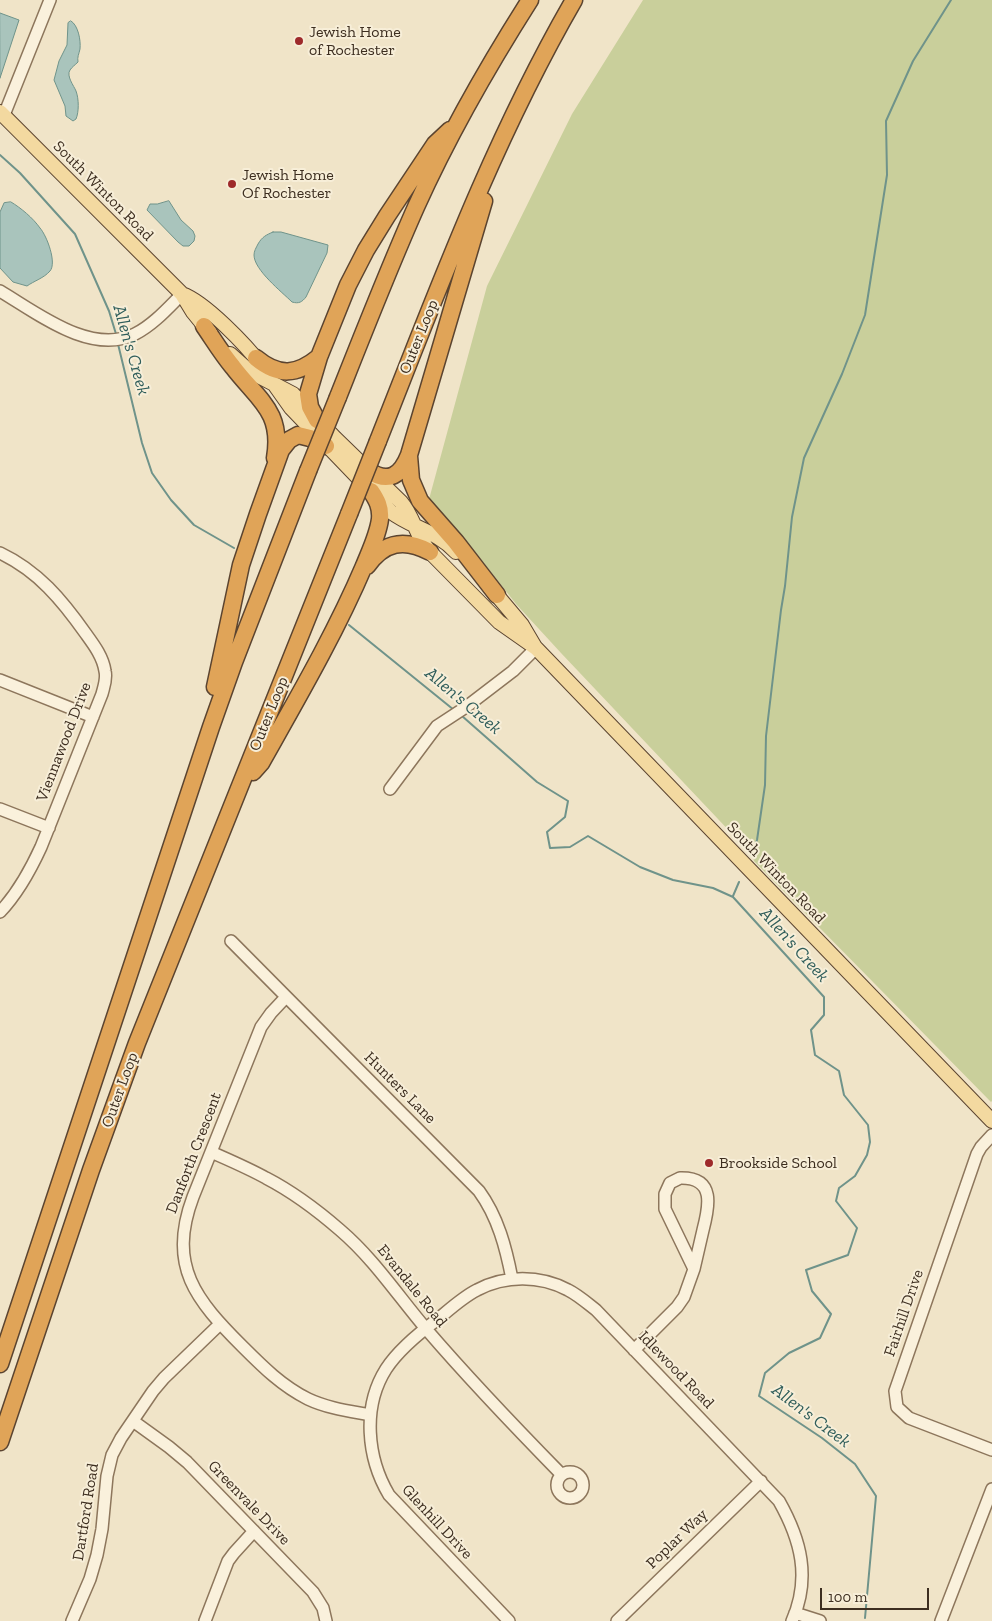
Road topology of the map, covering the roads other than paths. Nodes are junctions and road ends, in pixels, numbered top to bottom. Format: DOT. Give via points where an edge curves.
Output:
graph roads {
  1 [pos="50,0"];
  2 [pos="530,0"];
  3 [pos="574,0"];
  4 [pos="2,114"];
  5 [pos="459,121"];
  6 [pos="494,155"];
  7 [pos="0,291"];
  8 [pos="182,294"];
  9 [pos="204,326"];
  10 [pos="319,357"];
  11 [pos="256,358"];
  12 [pos="273,383"];
  13 [pos="317,420"];
  14 [pos="326,446"];
  15 [pos="409,455"];
  16 [pos="369,471"];
  17 [pos="272,475"];
  18 [pos="371,490"];
  19 [pos="414,525"];
  20 [pos="430,552"];
  21 [pos="0,553"];
  22 [pos="356,583"];
  23 [pos="497,594"];
  24 [pos="536,648"];
  25 [pos="0,680"];
  26 [pos="93,717"];
  27 [pos="211,727"];
  28 [pos="239,789"];
  29 [pos="390,789"];
  30 [pos="0,809"];
  31 [pos="48,828"];
  32 [pos="0,912"];
  33 [pos="231,941"];
  34 [pos="286,997"];
  35 [pos="992,1120"];
  36 [pos="992,1135"];
  37 [pos="211,1152"];
  38 [pos="694,1269"];
  39 [pos="512,1279"];
  40 [pos="220,1324"];
  41 [pos="426,1328"];
  42 [pos="634,1350"];
  43 [pos="0,1364"];
  44 [pos="370,1415"];
  45 [pos="133,1422"];
  46 [pos="0,1442"];
  47 [pos="992,1450"];
  48 [pos="561,1474"];
  49 [pos="760,1481"];
  50 [pos="992,1489"];
  51 [pos="254,1531"];
  52 [pos="794,1617"];
  53 [pos="72,1621"];
  54 [pos="205,1621"];
  55 [pos="326,1621"];
  56 [pos="509,1621"];
  57 [pos="617,1621"];
  58 [pos="820,1621"];
  59 [pos="940,1621"];
  1 -- 4 [label="street"];
  2 -- 5 [label="highway, Outer Loop"];
  3 -- 6 [label="highway, Outer Loop"];
  4 -- 8 [label="main road, South Winton Road"];
  5 -- 10 [label="highway" via="435,144 373,237 348,285"];
  5 -- 27 [label="highway, Outer Loop, bridge" via="377,298"];
  6 -- 15 [label="highway" via="481,212"];
  6 -- 28 [label="highway, Outer Loop, bridge"];
  7 -- 8 [label="street" via="77,334 114,340 131,336 148,325"];
  8 -- 9 [label="main road, South Winton Road"];
  8 -- 11 [label="main road, South Winton Road" via="207,309"];
  9 -- 12 [label="main road, South Winton Road" via="245,369"];
  9 -- 17 [label="highway" via="233,368 272,414 278,443"];
  10 -- 11 [label="highway" via="304,368 290,371 272,368"];
  10 -- 13 [label="highway" via="308,397"];
  11 -- 12 [label="main road, South Winton Road"];
  12 -- 13 [label="main road, South Winton Road" via="293,394"];
  12 -- 14 [label="main road, South Winton Road"];
  13 -- 16 [label="main road, South Winton Road"];
  14 -- 17 [label="highway" via="304,436 293,437 283,447"];
  14 -- 18 [label="main road, South Winton Road"];
  15 -- 16 [label="highway" via="402,470 393,476 382,477"];
  15 -- 23 [label="highway" via="411,480 420,500"];
  16 -- 19 [label="main road, South Winton Road" via="405,506"];
  17 -- 27 [label="highway" via="238,578 212,700"];
  18 -- 19 [label="main road, South Winton Road" via="391,512"];
  18 -- 22 [label="highway" via="379,504 380,519"];
  19 -- 20 [label="main road, South Winton Road"];
  19 -- 23 [label="main road, South Winton Road" via="446,542"];
  20 -- 22 [label="highway" via="408,544 387,547 372,560"];
  20 -- 24 [label="main road, South Winton Road" via="499,622"];
  21 -- 26 [label="street, Viennawood Drive" via="50,588 96,649 106,676"];
  22 -- 28 [label="highway" via="291,709 260,763"];
  23 -- 24 [label="main road, South Winton Road"];
  24 -- 29 [label="street" via="513,671 437,726"];
  24 -- 35 [label="main road, South Winton Road"];
  25 -- 26 [label="street"];
  26 -- 31 [label="street, Viennawood Drive"];
  27 -- 43 [label="highway, Outer Loop"];
  28 -- 46 [label="highway, Outer Loop" via="111,1113"];
  30 -- 31 [label="street"];
  31 -- 32 [label="street, Viennawood Drive" via="26,877"];
  33 -- 34 [label="street, Hunters Lane"];
  34 -- 37 [label="street, Danforth Crescent" via="261,1027"];
  34 -- 39 [label="street, Hunters Lane" via="479,1191 501,1233"];
  36 -- 47 [label="street, Fairhill Drive" via="977,1154 895,1391 897,1407 909,1418"];
  37 -- 40 [label="street, Danforth Crescent" via="188,1209 183,1240 189,1277 197,1295"];
  37 -- 41 [label="street, Evandale Road" via="291,1192 339,1229 361,1248"];
  38 -- 38 [label="street" via="709,1206 708,1194 702,1184 690,1178 680,1178 670,1184 665,1194 665,1210"];
  38 -- 42 [label="street" via="677,1307"];
  39 -- 41 [label="street, Idlewood Road" via="479,1288"];
  39 -- 42 [label="street, Idlewood Road" via="542,1280 569,1290 596,1310"];
  40 -- 44 [label="street, Danforth Crescent" via="265,1369 295,1392 326,1406"];
  40 -- 45 [label="street, Dartford Road" via="164,1378"];
  41 -- 44 [label="street, Glenhill Drive" via="386,1370 375,1392"];
  41 -- 48 [label="street, Evandale Road" via="471,1381"];
  42 -- 49 [label="street, Idlewood Road"];
  44 -- 56 [label="street, Glenhill Drive" via="375,1464 389,1495"];
  45 -- 51 [label="street, Greenvale Drive" via="187,1462"];
  45 -- 53 [label="street, Dartford Road" via="112,1455 97,1554"];
  49 -- 52 [label="street, Idlewood Road" via="779,1500 799,1544 802,1587"];
  49 -- 57 [label="street, Poplar Way"];
  50 -- 59 [label="street"];
  51 -- 54 [label="street" via="228,1561"];
  51 -- 55 [label="street, Greenvale Drive" via="313,1592 323,1608"];
  52 -- 58 [label="street"];
}
